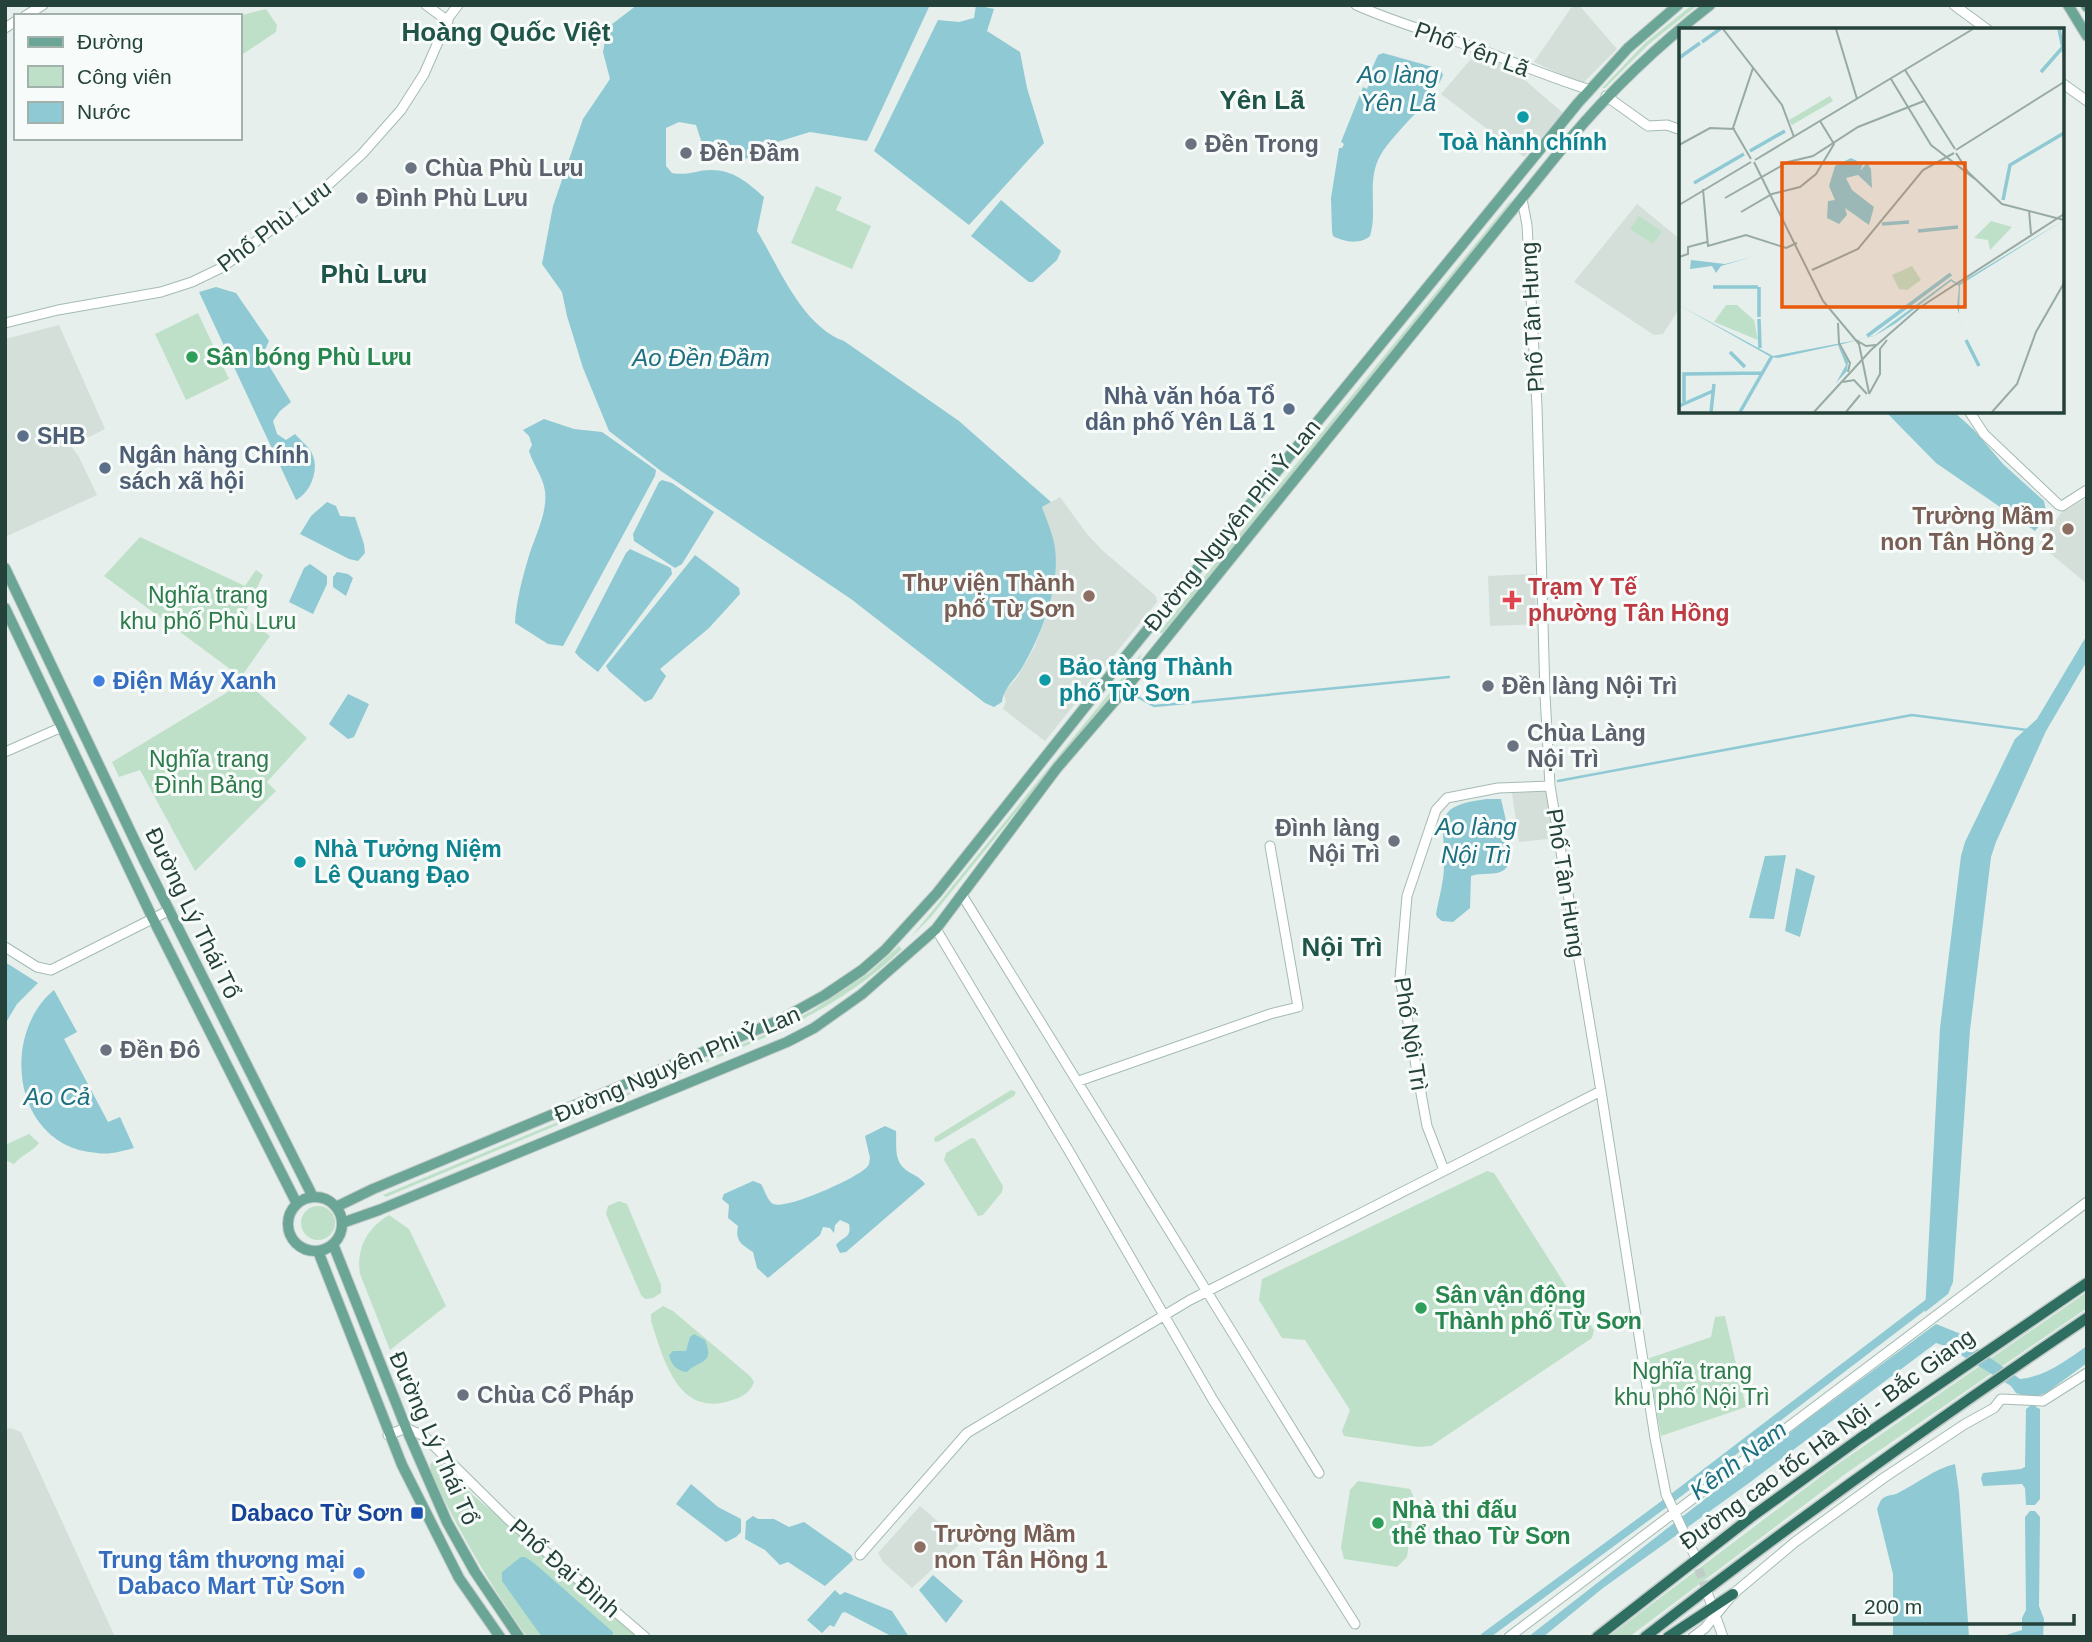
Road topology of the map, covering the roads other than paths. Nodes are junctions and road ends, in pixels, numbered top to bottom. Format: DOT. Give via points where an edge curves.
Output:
graph roads {
  1 [pos="426,5"];
  2 [pos="458,5"];
  3 [pos="1356,5"];
  4 [pos="1678,5"];
  5 [pos="1710,5"];
  6 [pos="1954,5"];
  7 [pos="2068,5"];
  8 [pos="448,21"];
  9 [pos="1681,28"];
  10 [pos="1985,28"];
  11 [pos="1679,29"];
  12 [pos="2087,36"];
  13 [pos="2064,84"];
  14 [pos="1590,90"];
  15 [pos="1606,96"];
  16 [pos="2087,101"];
  17 [pos="1679,129"];
  18 [pos="1518,175"];
  19 [pos="1522,199"];
  20 [pos="5,323"];
  21 [pos="1970,413"];
  22 [pos="2087,490"];
  23 [pos="5,568"];
  24 [pos="5,608"];
  25 [pos="1143,635"];
  26 [pos="1158,647"];
  27 [pos="77,720"];
  28 [pos="62,727"];
  29 [pos="5,752"];
  30 [pos="1550,786"];
  31 [pos="1270,846"];
  32 [pos="962,895"];
  33 [pos="170,910"];
  34 [pos="152,917"];
  35 [pos="936,929"];
  36 [pos="5,947"];
  37 [pos="1079,1081"];
  38 [pos="1601,1091"];
  39 [pos="1444,1170"];
  40 [pos="313,1197"];
  41 [pos="2087,1202"];
  42 [pos="296,1204"];
  43 [pos="336,1207"];
  44 [pos="342,1223"];
  45 [pos="333,1244"];
  46 [pos="318,1251"];
  47 [pos="2087,1283"];
  48 [pos="1207,1291"];
  49 [pos="1163,1316"];
  50 [pos="2087,1318"];
  51 [pos="2087,1373"];
  52 [pos="406,1428"];
  53 [pos="388,1435"];
  54 [pos="1319,1473"];
  55 [pos="1673,1512"];
  56 [pos="1693,1554"];
  57 [pos="860,1555"];
  58 [pos="1707,1592"];
  59 [pos="1733,1594"];
  60 [pos="1714,1612"];
  61 [pos="1355,1624"];
  62 [pos="500,1637"];
  63 [pos="520,1637"];
  64 [pos="645,1637"];
  65 [pos="1509,1637"];
  66 [pos="1597,1637"];
  67 [pos="1645,1637"];
  68 [pos="1668,1637"];
  69 [pos="1693,1637"];
  70 [pos="1723,1637"];
  1 -- 8 [label="street"];
  2 -- 8 [label="street, Phố Phù Lưu"];
  3 -- 14 [label="street, Phố Yên Lã"];
  4 -- 14 [label="main road, Đường Nguyên Phi Ỷ Lan" via="1634,41"];
  5 -- 9 [label="main road, Đường Nguyên Phi Ỷ Lan"];
  6 -- 10 [label="street"];
  7 -- 12 [label="main road"];
  8 -- 20 [label="street, Phố Phù Lưu" via="424,74 401,110 362,154 223,267 161,292"];
  11 -- 15 [label="main road, Đường Nguyên Phi Ỷ Lan"];
  13 -- 16 [label="street"];
  14 -- 15 [label="main road"];
  14 -- 18 [label="main road, Đường Nguyên Phi Ỷ Lan"];
  15 -- 17 [label="street" via="1648,126"];
  15 -- 19 [label="main road, Đường Nguyên Phi Ỷ Lan"];
  18 -- 19 [label="main road"];
  18 -- 25 [label="main road, Đường Nguyên Phi Ỷ Lan"];
  19 -- 26 [label="main road, Đường Nguyên Phi Ỷ Lan"];
  19 -- 30 [label="street, Phố Tân Hưng" via="1537,406"];
  21 -- 22 [label="street" via="1984,434 2059,505"];
  23 -- 27 [label="main road, Đường Lý Thái Tổ"];
  24 -- 28 [label="main road, Đường Lý Thái Tổ"];
  25 -- 26 [label="main road"];
  25 -- 43 [label="main road, Đường Nguyên Phi Ỷ Lan" via="937,893 885,950 847,981 759,1030"];
  26 -- 32 [label="main road, Đường Nguyên Phi Ỷ Lan" via="1057,768"];
  27 -- 28 [label="main road"];
  27 -- 33 [label="main road, Đường Lý Thái Tổ"];
  28 -- 29 [label="street"];
  28 -- 34 [label="main road, Đường Lý Thái Tổ"];
  30 -- 38 [label="street, Phố Tân Hưng"];
  30 -- 39 [label="street, Phố Nội Trì" via="1447,798 1436,810 1407,896 1400,978 1427,1126"];
  31 -- 37 [label="street" via="1298,1007"];
  32 -- 35 [label="main road, Đường Nguyên Phi Ỷ Lan"];
  32 -- 37 [label="street"];
  33 -- 34 [label="street"];
  33 -- 40 [label="main road, Đường Lý Thái Tổ"];
  34 -- 36 [label="street" via="51,970 42,970"];
  34 -- 42 [label="main road, Đường Lý Thái Tổ"];
  35 -- 44 [label="main road, Đường Nguyên Phi Ỷ Lan" via="862,995 787,1042"];
  35 -- 49 [label="street"];
  37 -- 48 [label="street"];
  38 -- 39 [label="street"];
  38 -- 55 [label="street, Phố Tân Hưng" via="1655,1438"];
  39 -- 48 [label="street"];
  40 -- 42 [label="main road"];
  40 -- 43 [label="main road"];
  41 -- 55 [label="street"];
  42 -- 46 [label="main road" via="289,1219 290,1235 302,1247"];
  43 -- 44 [label="main road"];
  44 -- 45 [label="main road"];
  45 -- 46 [label="main road"];
  45 -- 52 [label="main road, Đường Lý Thái Tổ"];
  46 -- 53 [label="main road, Đường Lý Thái Tổ"];
  47 -- 66 [label="highway, Đường cao tốc Hà Nội - Bắc Giang" via="1859,1438"];
  48 -- 49 [label="street"];
  48 -- 54 [label="street"];
  49 -- 57 [label="street" via="967,1433"];
  49 -- 61 [label="street"];
  50 -- 67 [label="highway, Đường cao tốc Hà Nội - Bắc Giang" via="1875,1463"];
  51 -- 59 [label="street" via="2043,1401 2001,1399 1817,1526"];
  52 -- 53 [label="street"];
  52 -- 63 [label="main road, Đường Lý Thái Tổ" via="447,1522 475,1573"];
  52 -- 64 [label="street, Phố Đại Đình" via="424,1436 509,1520"];
  53 -- 62 [label="main road, Đường Lý Thái Tổ" via="459,1578"];
  55 -- 56 [label="street, Phố Tân Hưng"];
  55 -- 65 [label="street"];
  58 -- 60 [label="street"];
  59 -- 60 [label="highway"];
  60 -- 68 [label="highway"];
  60 -- 69 [label="street"];
  60 -- 70 [label="street"];
}
